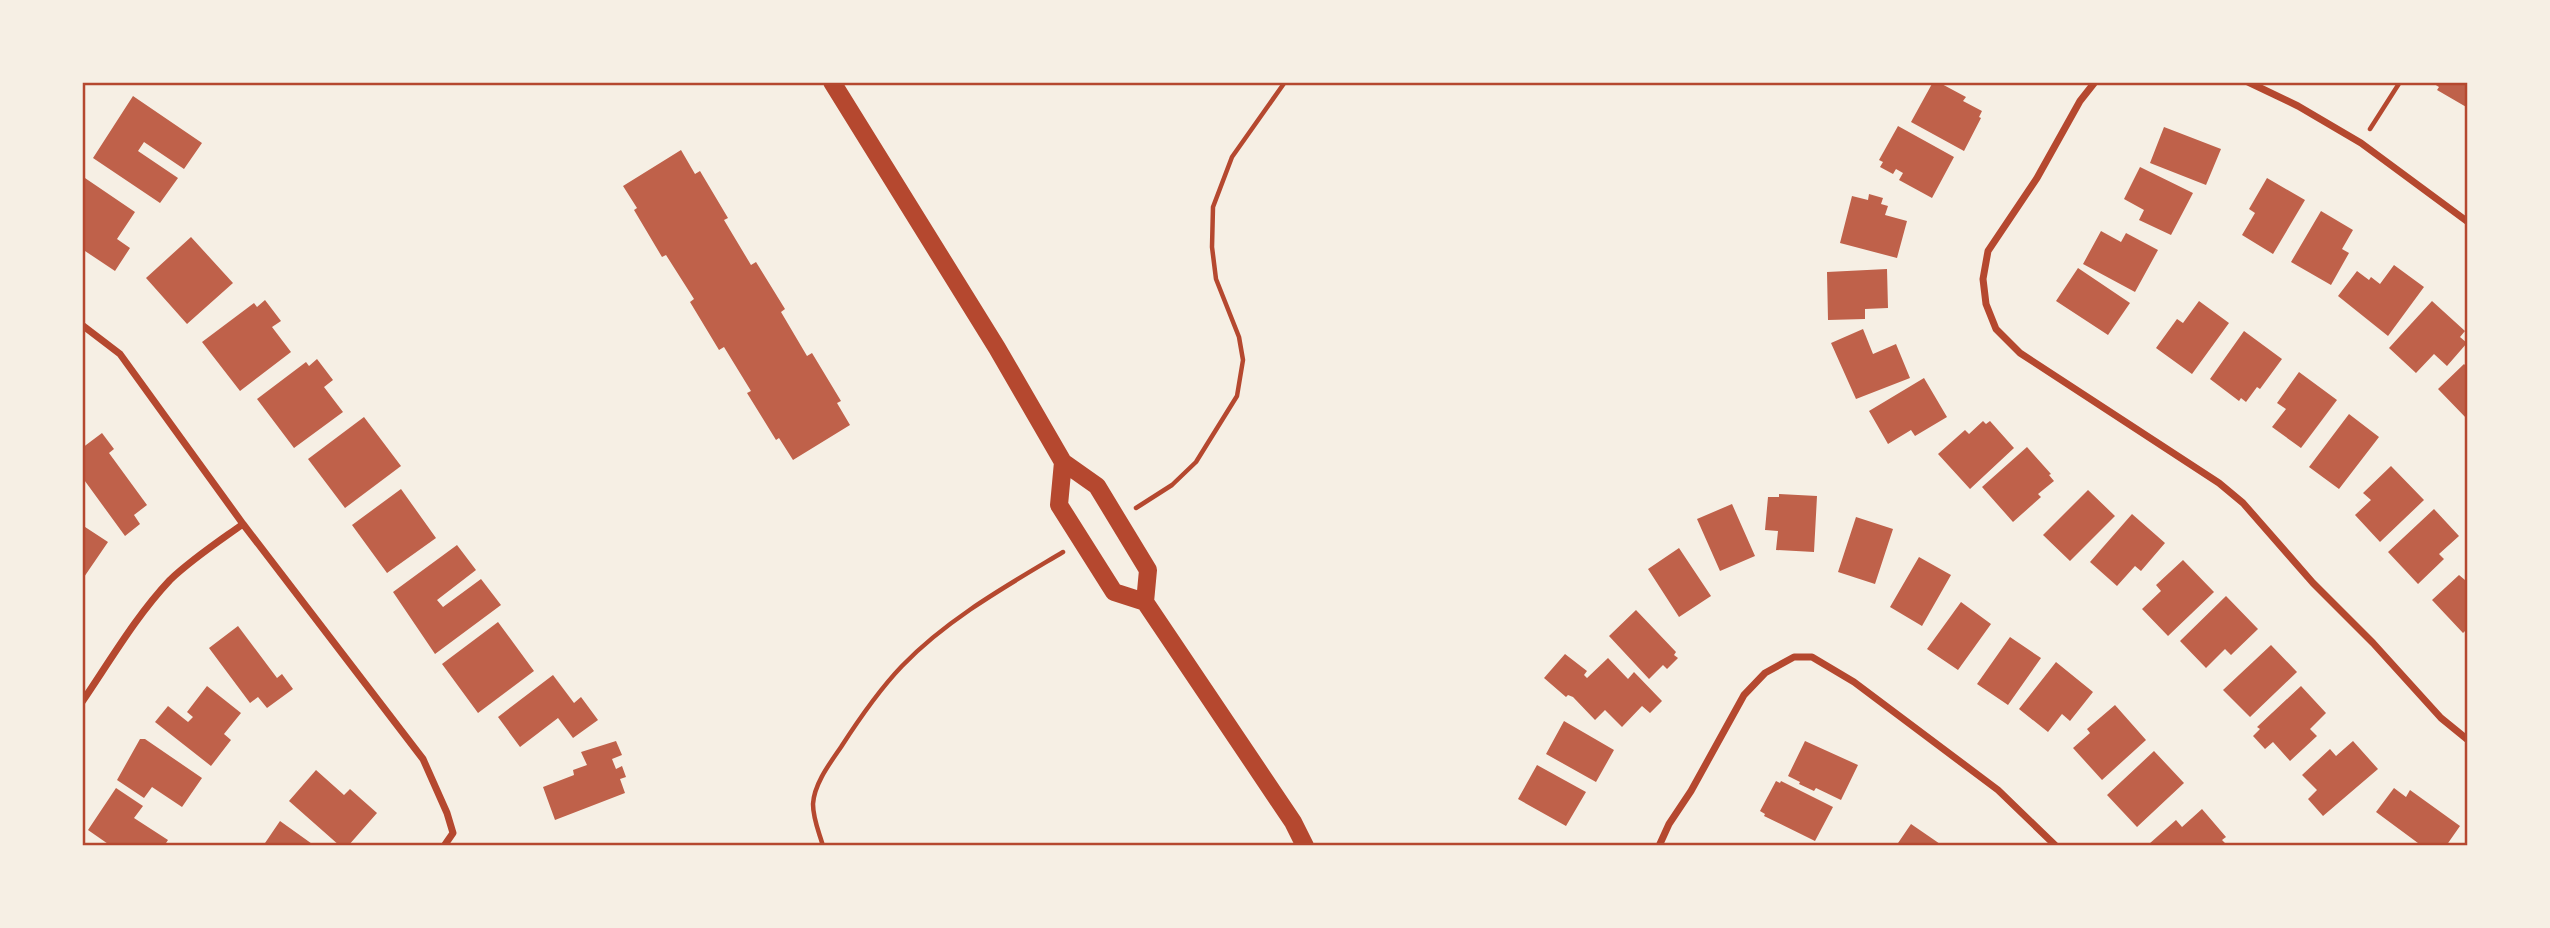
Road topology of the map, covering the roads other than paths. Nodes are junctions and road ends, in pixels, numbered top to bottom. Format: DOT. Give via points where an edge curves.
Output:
graph roads {
  1 [pos="832,82"];
  2 [pos="2095,82"];
  3 [pos="2248,82"];
  4 [pos="2468,222"];
  5 [pos="82,325"];
  6 [pos="1063,463"];
  7 [pos="243,524"];
  8 [pos="1145,602"];
  9 [pos="82,702"];
  10 [pos="2468,740"];
  11 [pos="444,846"];
  12 [pos="1306,846"];
  13 [pos="1659,846"];
  14 [pos="2056,846"];
  1 -- 6 [label="main road"];
  2 -- 10 [label="street" via="1988,251 1983,279 1996,329 2020,353 2243,503 2312,583 2441,718"];
  3 -- 4 [label="street" via="2361,144"];
  5 -- 7 [label="street" via="120,354"];
  6 -- 8 [label="main road" via="1097,486 1148,570"];
  6 -- 8 [label="main road" via="1059,505 1114,593"];
  7 -- 9 [label="street" via="171,580"];
  7 -- 11 [label="street" via="423,760 453,833"];
  8 -- 12 [label="main road"];
  13 -- 14 [label="street" via="1744,695 1765,673 1794,657 1812,657 1854,682 1998,790"];
}
